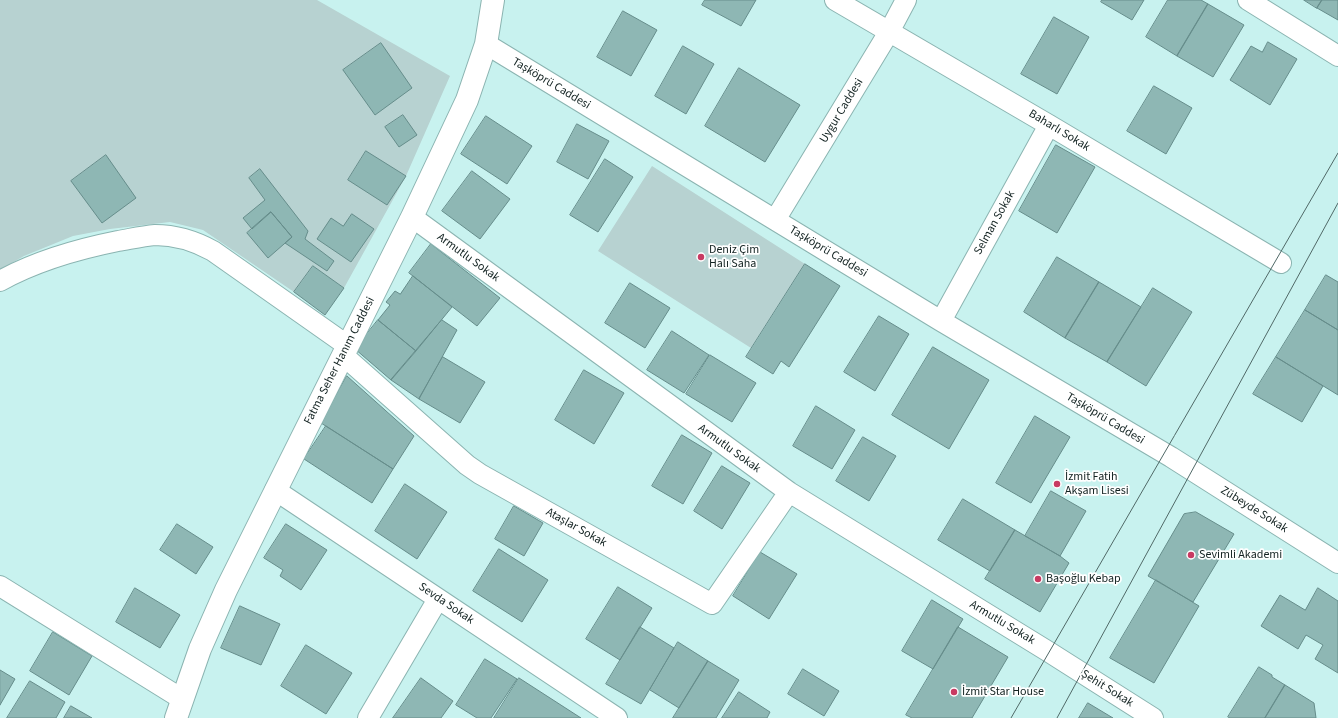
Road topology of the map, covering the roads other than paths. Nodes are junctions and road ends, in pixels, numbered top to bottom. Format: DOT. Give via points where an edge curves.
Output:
graph roads {
  1 [pos="493,0"];
  2 [pos="836,0"];
  3 [pos="906,0"];
  4 [pos="1248,0"];
  5 [pos="889,32"];
  6 [pos="486,44"];
  7 [pos="1338,56"];
  8 [pos="1049,125"];
  9 [pos="412,217"];
  10 [pos="775,220"];
  11 [pos="1281,263"];
  12 [pos="0,281"];
  13 [pos="941,321"];
  14 [pos="346,351"];
  15 [pos="1171,457"];
  16 [pos="275,490"];
  17 [pos="789,492"];
  18 [pos="1338,563"];
  19 [pos="0,586"];
  20 [pos="438,599"];
  21 [pos="1061,660"];
  22 [pos="179,709"];
  23 [pos="368,718"];
  24 [pos="617,718"];
  25 [pos="1153,718"];
  1 -- 6 [label="street, Fatma Seher Hanım Caddesi"];
  2 -- 5 [label="street, Baharlı Sokak"];
  3 -- 5 [label="street, Uygur Caddesi"];
  4 -- 7 [label="street"];
  5 -- 8 [label="street, Baharlı Sokak"];
  5 -- 10 [label="street, Uygur Caddesi"];
  6 -- 9 [label="street, Fatma Seher Hanım Caddesi" via="467,100"];
  6 -- 10 [label="street, Taşköprü Caddesi"];
  8 -- 11 [label="street, Baharlı Sokak"];
  8 -- 13 [label="street, Selman Sokak"];
  9 -- 14 [label="street, Fatma Seher Hanım Caddesi"];
  9 -- 17 [label="street, Armutlu Sokak"];
  10 -- 13 [label="street, Taşköprü Caddesi"];
  12 -- 14 [label="street" via="74,250 136,237 155,235 183,238 213,251"];
  13 -- 15 [label="street, Taşköprü Caddesi"];
  14 -- 16 [label="street, Fatma Seher Hanım Caddesi"];
  14 -- 17 [label="street, Ataşlar Sokak" via="467,465 480,474 712,604"];
  15 -- 18 [label="street, Zübeyde Sokak"];
  16 -- 20 [label="street, Sevda Sokak"];
  16 -- 22 [label="street, Fatma Seher Hanım Caddesi" via="200,649"];
  17 -- 21 [label="street, Armutlu Sokak"];
  19 -- 22 [label="street"];
  20 -- 23 [label="street"];
  20 -- 24 [label="street, Sevda Sokak"];
  21 -- 25 [label="street, Şehit Sokak"];
}
